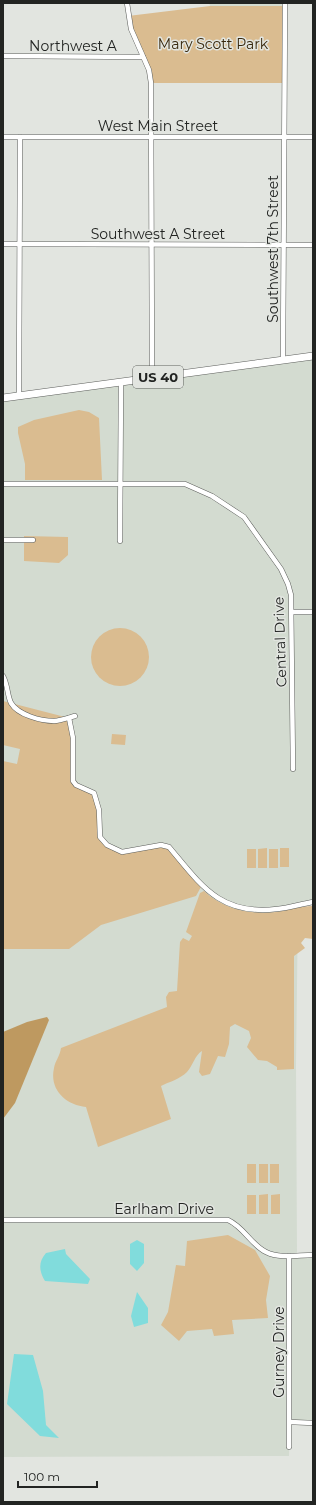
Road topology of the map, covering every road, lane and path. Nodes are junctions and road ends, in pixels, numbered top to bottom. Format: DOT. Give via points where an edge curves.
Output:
graph roads {
  1 [pos="127,3"];
  2 [pos="285,3"];
  3 [pos="3,56"];
  4 [pos="143,57"];
  5 [pos="3,137"];
  6 [pos="20,137"];
  7 [pos="151,137"];
  8 [pos="284,137"];
  9 [pos="313,137"];
  10 [pos="3,244"];
  11 [pos="19,244"];
  12 [pos="151,245"];
  13 [pos="284,245"];
  14 [pos="313,245"];
  15 [pos="313,356"];
  16 [pos="283,360"];
  17 [pos="152,378"];
  18 [pos="121,383"];
  19 [pos="19,396"];
  20 [pos="3,398"];
  21 [pos="3,484"];
  22 [pos="120,484"];
  23 [pos="3,540"];
  24 [pos="33,540"];
  25 [pos="120,541"];
  26 [pos="292,612"];
  27 [pos="313,612"];
  28 [pos="3,676"];
  29 [pos="75,716"];
  30 [pos="68,718"];
  31 [pos="293,769"];
  32 [pos="313,902"];
  33 [pos="3,1220"];
  34 [pos="313,1255"];
  35 [pos="290,1256"];
  36 [pos="290,1422"];
  37 [pos="313,1423"];
  38 [pos="290,1447"];
  1 -- 4 [label="street" via="131,29"];
  2 -- 8 [label="street, Southwest 7th Street"];
  3 -- 4 [label="street, Northwest A"];
  4 -- 7 [label="street" via="151,83"];
  5 -- 6 [label="street, West Main Street"];
  6 -- 7 [label="street, West Main Street"];
  6 -- 11 [label="street"];
  7 -- 8 [label="street, West Main Street"];
  7 -- 12 [label="street"];
  8 -- 9 [label="street, West Main Street"];
  8 -- 13 [label="street, Southwest 7th Street"];
  10 -- 11 [label="street, Southwest A Street"];
  11 -- 12 [label="street, Southwest A Street"];
  11 -- 19 [label="street"];
  12 -- 13 [label="street, Southwest A Street"];
  12 -- 17 [label="street"];
  13 -- 14 [label="street, Southwest A Street"];
  13 -- 16 [label="street, Southwest 7th Street"];
  15 -- 16 [label="main road, US 40"];
  16 -- 17 [label="main road, US 40"];
  17 -- 18 [label="main road, US 40"];
  18 -- 19 [label="main road, US 40"];
  18 -- 22 [label="street"];
  19 -- 20 [label="main road, US 40"];
  21 -- 22 [label="street, Central Drive"];
  22 -- 25 [label="street"];
  22 -- 26 [label="street, Central Drive" via="185,484 212,496 244,517 281,569 288,584"];
  23 -- 24 [label="street"];
  26 -- 27 [label="street"];
  26 -- 31 [label="street, Central Drive"];
  28 -- 30 [label="street" via="11,703 18,709 40,719 55,721"];
  29 -- 30 [label="street"];
  30 -- 32 [label="street" via="72,738 73,781 94,793 99,810 100,837 107,845 122,852 161,845 169,847 209,892 230,905 265,910"];
  33 -- 35 [label="street, Earlham Drive" via="228,1220 236,1223 265,1252"];
  34 -- 35 [label="street, Earlham Drive"];
  35 -- 36 [label="street, Gurney Drive"];
  36 -- 37 [label="street"];
  36 -- 38 [label="street, Gurney Drive"];
}
